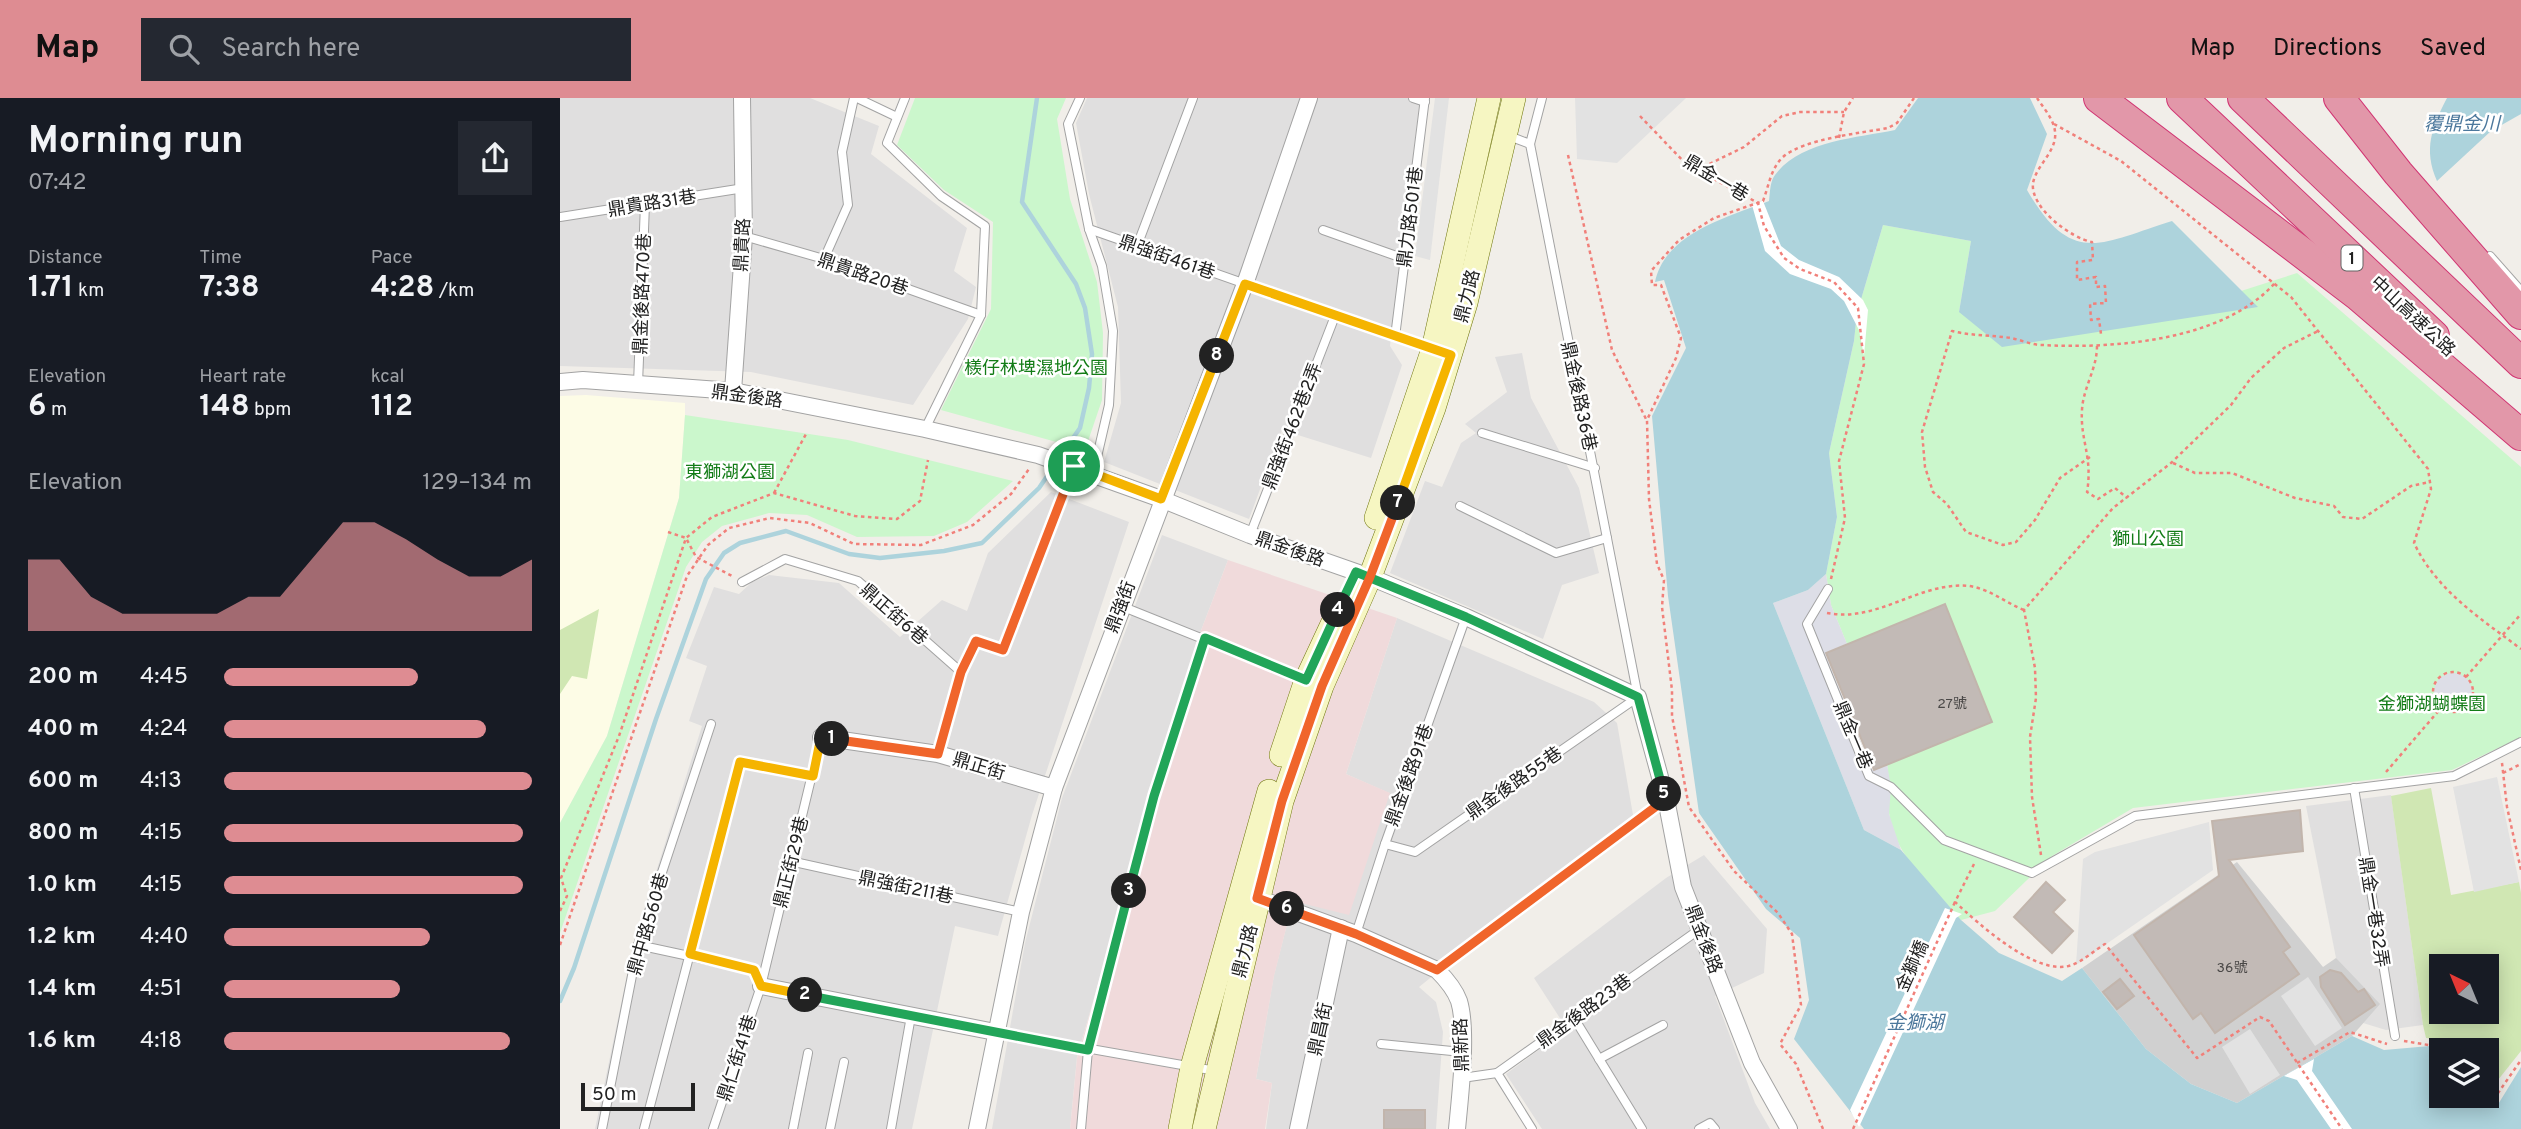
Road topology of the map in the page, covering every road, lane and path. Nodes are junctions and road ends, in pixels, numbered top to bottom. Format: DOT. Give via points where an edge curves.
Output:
graph roads {
  1 [pos="742,98"];
  2 [pos="856,98"];
  3 [pos="905,98"];
  4 [pos="1080,98"];
  5 [pos="1193,98"];
  6 [pos="1309,98"];
  7 [pos="1413,98"];
  8 [pos="1489,98"];
  9 [pos="1514,98"];
  10 [pos="1542,98"];
  11 [pos="1853,98"];
  12 [pos="1914,98"];
  13 [pos="2037,98"];
  14 [pos="2099,98"];
  15 [pos="2182,98"];
  16 [pos="2243,98"];
  17 [pos="2321,98"];
  18 [pos="2339,98"];
  19 [pos="1425,100"];
  20 [pos="1844,112"];
  21 [pos="1640,116"];
  22 [pos="897,117"];
  23 [pos="1483,124"];
  24 [pos="2053,124"];
  25 [pos="1505,134"];
  26 [pos="1839,138"];
  27 [pos="1530,144"];
  28 [pos="1568,155"];
  29 [pos="1697,170"];
  30 [pos="2398,173"];
  31 [pos="744,188"];
  32 [pos="1758,203"];
  33 [pos="645,204"];
  34 [pos="560,217"];
  35 [pos="1089,229"];
  36 [pos="1323,230"];
  37 [pos="744,236"];
  38 [pos="1137,246"];
  39 [pos="2486,252"];
  40 [pos="824,259"];
  41 [pos="1405,259"];
  42 [pos="2275,283"];
  43 [pos="1245,284"];
  44 [pos="2521,291"];
  45 [pos="2521,314"];
  46 [pos="981,315"];
  47 [pos="1335,316"];
  48 [pos="2318,331"];
  49 [pos="2101,334"];
  50 [pos="1395,337"];
  51 [pos="2097,346"];
  52 [pos="1442,352"];
  53 [pos="2521,363"];
  54 [pos="560,382"];
  55 [pos="638,384"];
  56 [pos="733,391"];
  57 [pos="2521,418"];
  58 [pos="1647,420"];
  59 [pos="925,429"];
  60 [pos="1482,433"];
  61 [pos="806,434"];
  62 [pos="2521,435"];
  63 [pos="1038,455"];
  64 [pos="2090,457"];
  65 [pos="928,460"];
  66 [pos="2171,463"];
  67 [pos="1074,466"];
  68 [pos="1595,468"];
  69 [pos="1093,474"];
  70 [pos="2430,482"];
  71 [pos="774,493"];
  72 [pos="2127,498"];
  73 [pos="1161,499"];
  74 [pos="1460,506"];
  75 [pos="668,532"];
  76 [pos="1250,535"];
  77 [pos="686,538"];
  78 [pos="1607,538"];
  79 [pos="699,558"];
  80 [pos="727,574"];
  81 [pos="1363,574"];
  82 [pos="742,582"];
  83 [pos="1828,589"];
  84 [pos="1121,606"];
  85 [pos="2024,610"];
  86 [pos="1815,611"];
  87 [pos="2521,614"];
  88 [pos="1466,617"];
  89 [pos="2503,635"];
  90 [pos="1205,638"];
  91 [pos="2521,649"];
  92 [pos="961,672"];
  93 [pos="2466,677"];
  94 [pos="1314,683"];
  95 [pos="1638,697"];
  96 [pos="2441,708"];
  97 [pos="711,724"];
  98 [pos="821,737"];
  99 [pos="2521,743"];
  100 [pos="2500,753"];
  101 [pos="938,754"];
  102 [pos="2521,764"];
  103 [pos="2503,773"];
  104 [pos="813,776"];
  105 [pos="2374,786"];
  106 [pos="1054,788"];
  107 [pos="2354,788"];
  108 [pos="1666,799"];
  109 [pos="1385,844"];
  110 [pos="1979,853"];
  111 [pos="790,861"];
  112 [pos="2039,869"];
  113 [pos="2521,870"];
  114 [pos="560,878"];
  115 [pos="1248,895"];
  116 [pos="1955,902"];
  117 [pos="560,912"];
  118 [pos="1021,912"];
  119 [pos="1700,928"];
  120 [pos="1349,931"];
  121 [pos="560,945"];
  122 [pos="638,945"];
  123 [pos="690,954"];
  124 [pos="1437,970"];
  125 [pos="761,986"];
  126 [pos="911,1016"];
  127 [pos="1574,1018"];
  128 [pos="1664,1026"];
  129 [pos="995,1032"];
  130 [pos="2395,1036"];
  131 [pos="1381,1044"];
  132 [pos="2429,1044"];
  133 [pos="1088,1050"];
  134 [pos="1462,1052"];
  135 [pos="808,1054"];
  136 [pos="1599,1059"];
  137 [pos="2521,1060"];
  138 [pos="844,1062"];
  139 [pos="2298,1065"];
  140 [pos="1192,1067"];
  141 [pos="1216,1071"];
  142 [pos="1497,1073"];
  143 [pos="1462,1078"];
  144 [pos="2499,1092"];
  145 [pos="1712,1126"];
  146 [pos="601,1129"];
  147 [pos="644,1129"];
  148 [pos="715,1129"];
  149 [pos="793,1129"];
  150 [pos="830,1129"];
  151 [pos="891,1129"];
  152 [pos="977,1129"];
  153 [pos="1081,1129"];
  154 [pos="1180,1129"];
  155 [pos="1204,1129"];
  156 [pos="1299,1129"];
  157 [pos="1457,1129"];
  158 [pos="1532,1129"];
  159 [pos="1642,1129"];
  160 [pos="1699,1129"];
  161 [pos="1789,1129"];
  162 [pos="1823,1129"];
  163 [pos="1853,1129"];
  164 [pos="2342,1129"];
  1 -- 31 [label="street, 鼎貴路"];
  2 -- 22 [label="lane"];
  2 -- 40 [label="lane" via="842,152 848,205"];
  3 -- 22 [label="lane"];
  4 -- 35 [label="lane" via="1068,124"];
  5 -- 38 [label="lane"];
  6 -- 43 [label="street, 鼎強街"];
  7 -- 19 [label="lane"];
  8 -- 23 [label="street, 鼎力路"];
  9 -- 25 [label="street, 鼎力路"];
  10 -- 27 [label="lane"];
  11 -- 20 [label="path"];
  12 -- 26 [label="path" via="1897,123"];
  13 -- 24 [label="path"];
  14 -- 62 [label="highway" via="2359,296"];
  15 -- 57 [label="highway, 中山高速公路 / 1"];
  16 -- 53 [label="highway, 1"];
  17 -- 30 [label="highway"];
  18 -- 30 [label="highway"];
  19 -- 41 [label="lane, 鼎力路501巷"];
  20 -- 26 [label="path"];
  20 -- 29 [label="path" via="1800,112 1782,117 1744,147"];
  21 -- 29 [label="path, 鼎金一巷"];
  22 -- 46 [label="lane" via="887,143 941,196 985,226"];
  23 -- 25 [label="lane"];
  23 -- 52 [label="street, 鼎力路"];
  24 -- 42 [label="path" via="2121,161"];
  24 -- 49 [label="path" via="2055,139 2033,183 2035,197 2067,232 2092,242 2093,260 2077,262 2077,280 2096,277 2096,287 2105,286 2106,303 2090,304 2091,320 2099,318"];
  25 -- 27 [label="lane"];
  25 -- 52 [label="street, 鼎力路"];
  26 -- 32 [label="path" via="1805,145 1784,156"];
  27 -- 68 [label="lane, 鼎金後路36巷"];
  28 -- 58 [label="path" via="1612,349"];
  29 -- 32 [label="path, 鼎金一巷"];
  30 -- 45 [label="highway"];
  31 -- 33 [label="lane, 鼎貴路31巷"];
  31 -- 37 [label="street, 鼎貴路"];
  32 -- 58 [label="path" via="1714,218 1679,240 1651,271 1652,285 1661,285 1681,338"];
  32 -- 83 [label="path, 鼎金一巷" via="1764,226 1784,258 1834,282 1858,308 1864,363 1839,461 1845,518"];
  33 -- 34 [label="lane, 鼎貴路31巷"];
  33 -- 55 [label="lane, 鼎金後路470巷"];
  35 -- 38 [label="lane, 鼎強街461巷"];
  35 -- 69 [label="lane" via="1113,331 1109,405"];
  36 -- 41 [label="lane"];
  37 -- 40 [label="lane, 鼎貴路20巷"];
  37 -- 56 [label="street, 鼎貴路"];
  38 -- 43 [label="lane, 鼎強街461巷"];
  39 -- 44 [label="lane"];
  40 -- 46 [label="lane, 鼎貴路20巷"];
  41 -- 50 [label="lane, 鼎力路501巷"];
  42 -- 48 [label="path"];
  42 -- 51 [label="path" via="2262,298 2220,320 2170,337"];
  43 -- 47 [label="lane, 鼎強街461巷"];
  43 -- 73 [label="street, 鼎強街"];
  46 -- 59 [label="lane"];
  47 -- 50 [label="lane, 鼎強街461巷"];
  47 -- 76 [label="lane, 鼎強街462巷2弄"];
  48 -- 66 [label="path" via="2284,348 2251,377 2231,405"];
  48 -- 70 [label="path" via="2428,469"];
  50 -- 52 [label="lane, 鼎強街461巷"];
  51 -- 64 [label="path" via="2082,407"];
  51 -- 64 [label="path" via="2040,345 1952,331 1922,432 1933,492 1966,532 2003,545 2016,542 2060,478"];
  52 -- 81 [label="street, 鼎力路"];
  54 -- 55 [label="street, 鼎金後路"];
  55 -- 56 [label="street, 鼎金後路"];
  56 -- 59 [label="street, 鼎金後路"];
  58 -- 162 [label="path" via="1649,499 1657,564 1664,580 1662,607 1672,716 1689,807 1734,871 1778,913 1792,934 1801,1005 1780,1044 1796,1064"];
  59 -- 63 [label="street, 鼎金後路"];
  60 -- 68 [label="lane"];
  61 -- 71 [label="path"];
  63 -- 67 [label="street, 鼎金後路"];
  63 -- 79 [label="path" via="1011,494 973,525 921,545 854,544 810,523 770,518 729,528"];
  64 -- 72 [label="path" via="2087,492 2098,499 2115,488"];
  65 -- 71 [label="path" via="920,501 897,519 855,516"];
  66 -- 70 [label="path" via="2195,473 2232,473 2295,498 2334,506 2343,517 2362,519 2412,486"];
  66 -- 72 [label="path"];
  67 -- 69 [label="street, 鼎金後路"];
  67 -- 92 [label="lane" via="1003,650 976,641"];
  68 -- 78 [label="lane, 鼎金後路36巷"];
  69 -- 73 [label="street, 鼎金後路"];
  70 -- 89 [label="path" via="2414,543 2418,553 2454,598"];
  71 -- 77 [label="path" via="712,517"];
  72 -- 85 [label="path" via="2113,508"];
  73 -- 76 [label="street, 鼎金後路"];
  73 -- 84 [label="street, 鼎強街"];
  74 -- 78 [label="lane" via="1556,553"];
  75 -- 77 [label="path"];
  76 -- 81 [label="street, 鼎金後路"];
  77 -- 79 [label="path"];
  77 -- 114 [label="path" via="619,736"];
  78 -- 95 [label="lane, 鼎金後路36巷"];
  79 -- 80 [label="path"];
  79 -- 121 [label="path" via="687,576"];
  81 -- 88 [label="street, 鼎金後路"];
  81 -- 94 [label="street, 鼎力路"];
  82 -- 92 [label="lane, 鼎正街6巷" via="785,559 858,581"];
  83 -- 86 [label="lane, 鼎金一巷"];
  84 -- 90 [label="lane"];
  84 -- 106 [label="street, 鼎強街"];
  85 -- 86 [label="path" via="1990,591 1967,586 1928,592 1861,614"];
  85 -- 112 [label="path" via="2035,668 2030,737 2032,797 2042,848"];
  86 -- 110 [label="lane, 鼎金一巷" via="1807,624 1870,776 1891,787 1944,840"];
  87 -- 89 [label="path"];
  88 -- 95 [label="street, 鼎金後路"];
  88 -- 109 [label="lane, 鼎金後路91巷"];
  89 -- 91 [label="path"];
  89 -- 93 [label="path"];
  90 -- 94 [label="lane"];
  90 -- 133 [label="lane" via="1154,796"];
  92 -- 101 [label="lane"];
  93 -- 96 [label="path" via="2472,688 2468,706 2455,712"];
  93 -- 96 [label="path" via="2450,673 2436,682 2434,694"];
  94 -- 115 [label="street, 鼎力路" via="1282,801"];
  95 -- 108 [label="street, 鼎金後路"];
  95 -- 109 [label="lane, 鼎金後路55巷" via="1415,852"];
  96 -- 105 [label="path"];
  97 -- 122 [label="lane, 鼎中路560巷"];
  98 -- 101 [label="street, 鼎正街"];
  98 -- 104 [label="lane, 鼎正街29巷"];
  99 -- 100 [label="lane"];
  100 -- 103 [label="path"];
  100 -- 105 [label="lane" via="2454,776"];
  101 -- 106 [label="street, 鼎正街"];
  102 -- 103 [label="path"];
  103 -- 113 [label="path"];
  104 -- 111 [label="lane, 鼎正街29巷"];
  104 -- 123 [label="lane" via="740,762"];
  105 -- 107 [label="lane"];
  106 -- 118 [label="street, 鼎強街"];
  107 -- 112 [label="lane" via="2134,816"];
  107 -- 130 [label="lane, 鼎金一巷32弄"];
  108 -- 119 [label="street, 鼎金後路" via="1683,887"];
  108 -- 124 [label="lane"];
  109 -- 120 [label="lane, 鼎金後路91巷"];
  110 -- 112 [label="lane, 鼎金一巷" via="2032,873"];
  110 -- 116 [label="path, 金獅橋"];
  111 -- 118 [label="lane, 鼎強街211巷"];
  111 -- 125 [label="lane, 鼎正街29巷"];
  114 -- 117 [label="path" via="568,896"];
  115 -- 120 [label="street"];
  115 -- 140 [label="street, 鼎力路"];
  115 -- 141 [label="street, 鼎力路"];
  116 -- 139 [label="path" via="2001,943 2044,963 2070,966 2105,944 2197,1058 2260,1017 2269,1021"];
  116 -- 163 [label="path, 金獅橋"];
  118 -- 129 [label="street, 鼎強街"];
  119 -- 127 [label="lane, 鼎金後路23巷"];
  119 -- 161 [label="street, 鼎金後路" via="1752,1063"];
  120 -- 124 [label="street"];
  120 -- 156 [label="street, 鼎昌街"];
  122 -- 123 [label="lane"];
  122 -- 146 [label="lane, 鼎中路560巷"];
  123 -- 125 [label="lane" via="754,970"];
  123 -- 147 [label="lane"];
  124 -- 134 [label="street, 鼎新路" via="1459,1002"];
  125 -- 126 [label="street"];
  125 -- 148 [label="lane, 鼎仁街41巷"];
  126 -- 129 [label="street"];
  126 -- 151 [label="lane"];
  127 -- 136 [label="lane"];
  127 -- 142 [label="lane, 鼎金後路23巷"];
  128 -- 136 [label="lane"];
  129 -- 133 [label="lane"];
  129 -- 152 [label="street, 鼎強街"];
  131 -- 134 [label="lane"];
  132 -- 139 [label="path" via="2411,1040 2384,1044 2350,1032"];
  133 -- 140 [label="lane"];
  133 -- 153 [label="lane"];
  134 -- 143 [label="street, 鼎新路"];
  135 -- 149 [label="lane"];
  136 -- 159 [label="lane"];
  137 -- 144 [label="path"];
  138 -- 150 [label="lane"];
  139 -- 164 [label="path"];
  140 -- 141 [label="lane"];
  140 -- 154 [label="street, 鼎力路"];
  141 -- 155 [label="street, 鼎力路"];
  142 -- 143 [label="lane, 鼎金後路23巷"];
  142 -- 158 [label="lane"];
  143 -- 157 [label="street, 鼎新路"];
  145 -- 160 [label="lane"];
}
